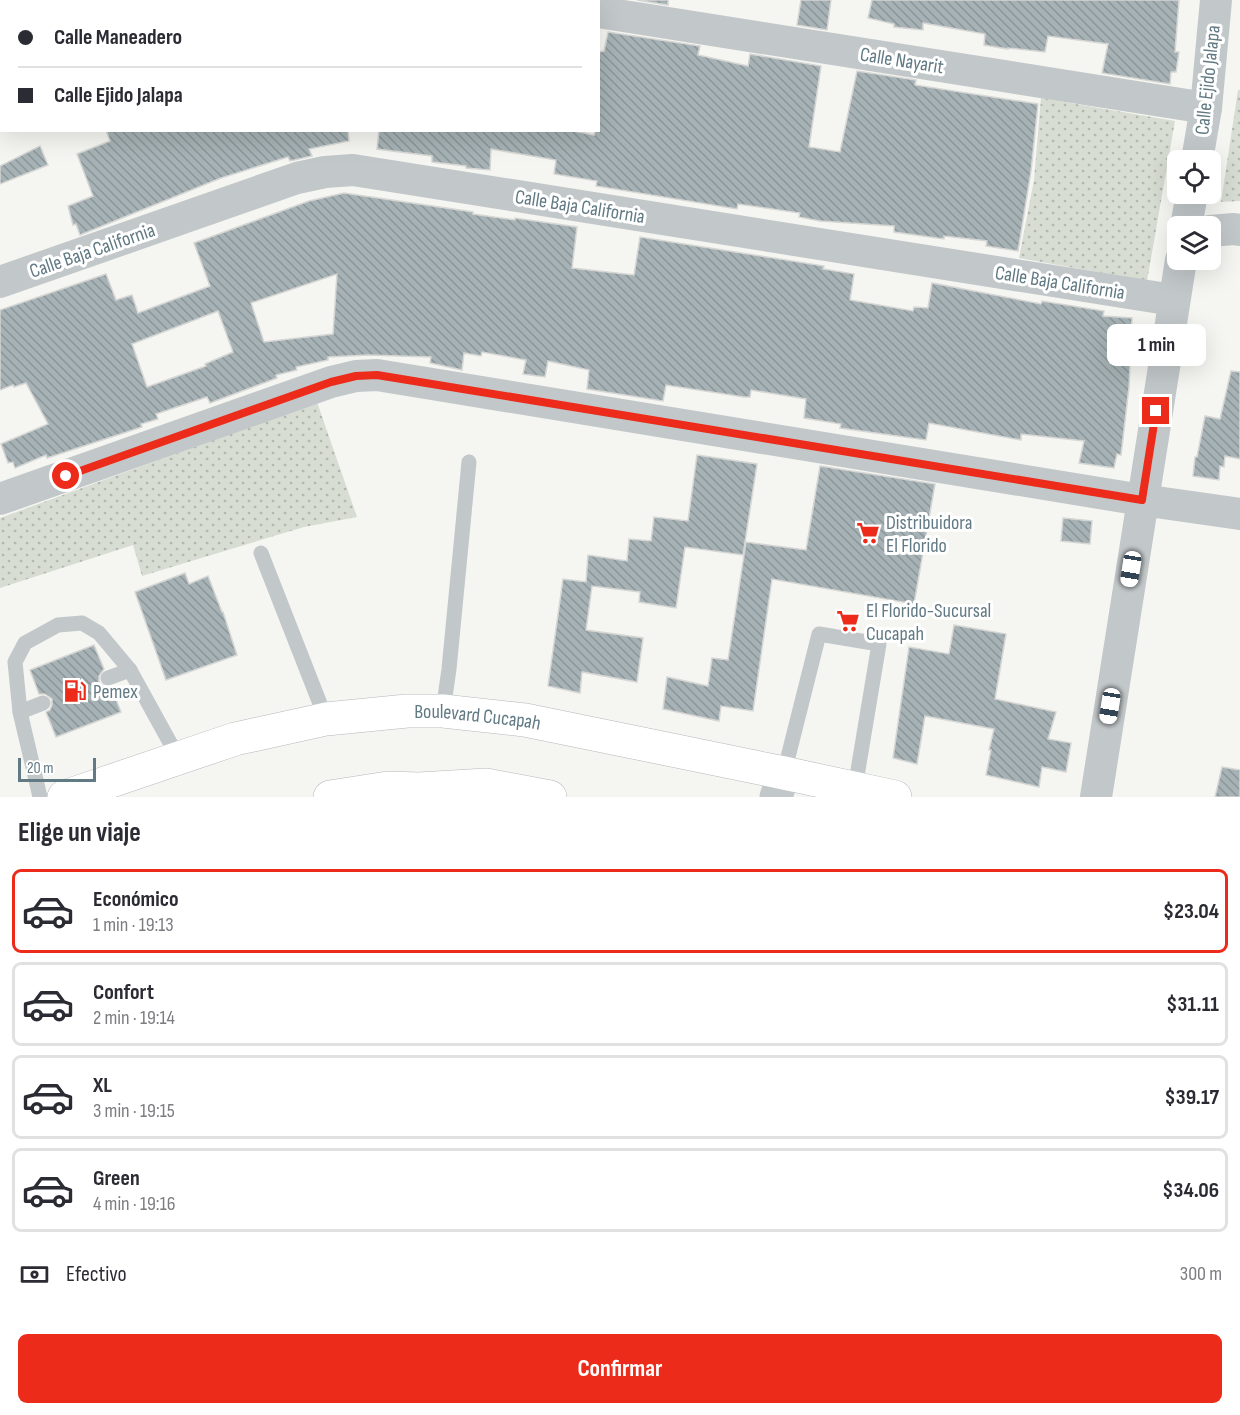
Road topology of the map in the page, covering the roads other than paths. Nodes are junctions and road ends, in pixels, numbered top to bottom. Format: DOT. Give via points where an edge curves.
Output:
graph roads {
  1 [pos="1216,0"];
  2 [pos="600,12"];
  3 [pos="1206,108"];
  4 [pos="1199,150"];
  5 [pos="1221,230"];
  6 [pos="1240,230"];
  7 [pos="1178,270"];
  8 [pos="0,282"];
  9 [pos="1173,300"];
  10 [pos="469,462"];
  11 [pos="0,499"];
  12 [pos="1142,500"];
  13 [pos="1240,514"];
  14 [pos="261,553"];
  15 [pos="130,670"];
  16 [pos="108,678"];
  17 [pos="43,703"];
  18 [pos="443,711"];
  19 [pos="20,712"];
  20 [pos="326,718"];
  21 [pos="179,759"];
  22 [pos="780,785"];
  23 [pos="855,788"];
  24 [pos="419,793"];
  25 [pos="40,797"];
  26 [pos="64,797"];
  27 [pos="330,797"];
  28 [pos="550,797"];
  29 [pos="895,797"];
  30 [pos="1096,797"];
  1 -- 3 [label="street, Calle Ejido Jalapa"];
  2 -- 3 [label="street, Calle Nayarit"];
  3 -- 4 [label="street, Calle Ejido Jalapa"];
  5 -- 6 [label="street"];
  7 -- 9 [label="street"];
  8 -- 9 [label="street, Calle Baja California" via="297,178 353,170"];
  9 -- 12 [label="street"];
  10 -- 18 [label="lane"];
  11 -- 12 [label="street" via="331,382 377,375"];
  12 -- 13 [label="street"];
  12 -- 30 [label="street"];
  14 -- 20 [label="lane"];
  15 -- 16 [label="lane"];
  15 -- 19 [label="lane" via="99,633 82,623 58,625 25,643 15,662"];
  15 -- 21 [label="lane"];
  17 -- 19 [label="lane"];
  18 -- 20 [label="main road, Boulevard Cucapah"];
  18 -- 22 [label="main road, Boulevard Cucapah" via="525,720"];
  19 -- 25 [label="lane"];
  20 -- 21 [label="main road, Boulevard Cucapah" via="235,739"];
  21 -- 26 [label="main road, Boulevard Cucapah"];
  22 -- 23 [label="main road, Boulevard Cucapah"];
  22 -- 23 [label="lane" via="819,634 879,644"];
  23 -- 29 [label="main road, Boulevard Cucapah"];
  24 -- 27 [label="main road" via="388,788"];
  24 -- 28 [label="main road" via="486,785"];
}
